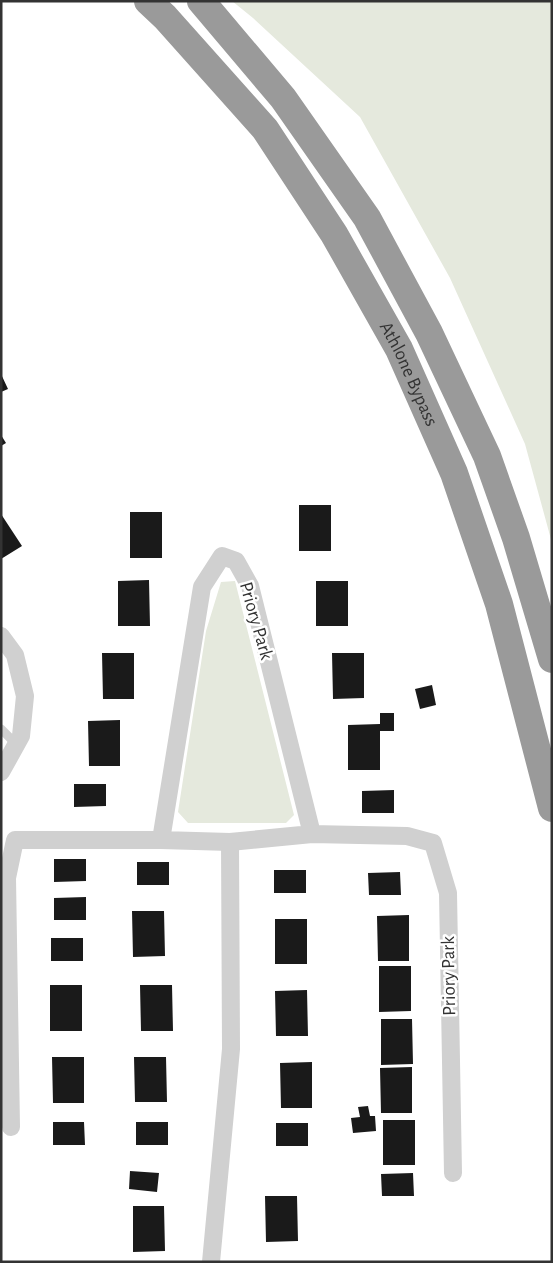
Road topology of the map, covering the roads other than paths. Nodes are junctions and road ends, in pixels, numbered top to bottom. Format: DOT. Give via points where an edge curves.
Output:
graph roads {
  1 [pos="148,1"];
  2 [pos="201,1"];
  3 [pos="1,636"];
  4 [pos="552,659"];
  5 [pos="1,729"];
  6 [pos="19,740"];
  7 [pos="1,772"];
  8 [pos="552,808"];
  9 [pos="312,834"];
  10 [pos="161,840"];
  11 [pos="230,842"];
  12 [pos="11,1127"];
  13 [pos="453,1173"];
  14 [pos="211,1262"];
  1 -- 8 [label="highway, Athlone Bypass" via="265,129 334,234 399,349 454,473 499,604"];
  2 -- 4 [label="highway, Athlone Bypass" via="283,98 367,218 429,333 487,456 516,538"];
  3 -- 6 [label="street" via="15,654 25,696"];
  5 -- 6 [label="lane"];
  6 -- 7 [label="street"];
  9 -- 10 [label="street, Priory Park" via="250,586 236,561 222,556 202,587"];
  9 -- 11 [label="street, Priory Park"];
  9 -- 13 [label="street, Priory Park" via="407,836 433,843 448,893"];
  10 -- 11 [label="street, Priory Park"];
  10 -- 12 [label="street, Priory Park" via="15,840 7,878"];
  11 -- 14 [label="street" via="231,1049"];
}
